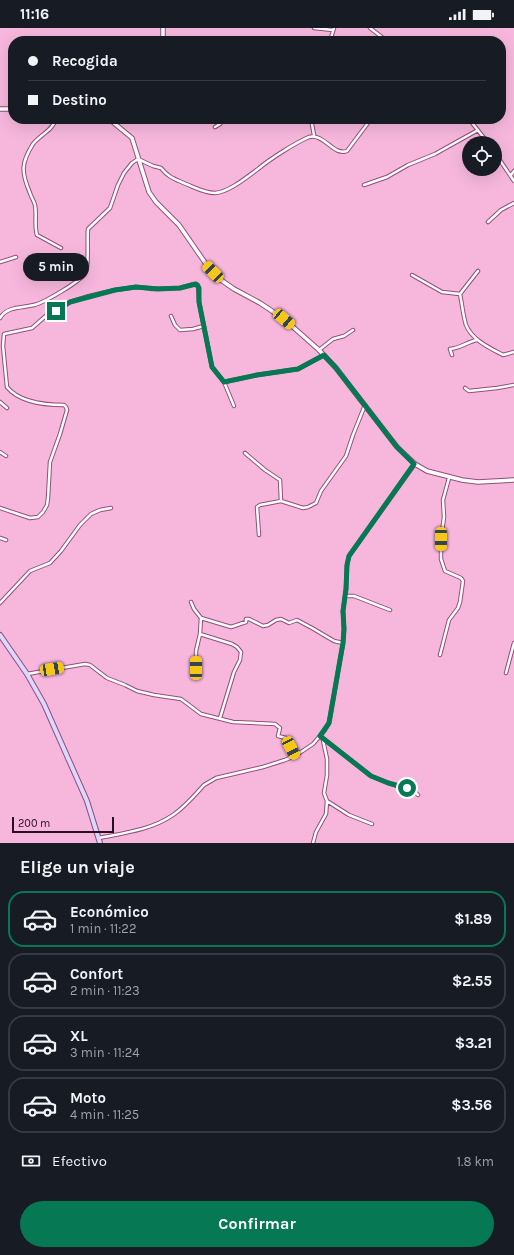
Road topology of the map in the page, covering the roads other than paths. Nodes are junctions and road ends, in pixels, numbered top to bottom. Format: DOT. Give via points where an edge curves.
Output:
graph roads {
  1 [pos="314,28"];
  2 [pos="370,28"];
  3 [pos="334,29"];
  4 [pos="380,36"];
  5 [pos="53,124"];
  6 [pos="115,124"];
  7 [pos="220,124"];
  8 [pos="312,124"];
  9 [pos="367,124"];
  10 [pos="473,124"];
  11 [pos="215,127"];
  12 [pos="478,130"];
  13 [pos="314,136"];
  14 [pos="483,136"];
  15 [pos="138,159"];
  16 [pos="502,163"];
  17 [pos="514,171"];
  18 [pos="511,175"];
  19 [pos="514,181"];
  20 [pos="364,185"];
  21 [pos="514,203"];
  22 [pos="488,222"];
  23 [pos="61,248"];
  24 [pos="16,257"];
  25 [pos="0,262"];
  26 [pos="478,271"];
  27 [pos="412,275"];
  28 [pos="151,289"];
  29 [pos="158,289"];
  30 [pos="460,294"];
  31 [pos="171,316"];
  32 [pos="0,318"];
  33 [pos="204,326"];
  34 [pos="353,330"];
  35 [pos="1,336"];
  36 [pos="478,340"];
  37 [pos="319,350"];
  38 [pos="514,352"];
  39 [pos="324,355"];
  40 [pos="452,355"];
  41 [pos="224,382"];
  42 [pos="514,385"];
  43 [pos="465,388"];
  44 [pos="0,402"];
  45 [pos="365,404"];
  46 [pos="234,406"];
  47 [pos="7,408"];
  48 [pos="0,452"];
  49 [pos="245,453"];
  50 [pos="6,456"];
  51 [pos="414,464"];
  52 [pos="449,478"];
  53 [pos="514,480"];
  54 [pos="281,501"];
  55 [pos="0,508"];
  56 [pos="111,508"];
  57 [pos="259,535"];
  58 [pos="0,538"];
  59 [pos="6,540"];
  60 [pos="345,596"];
  61 [pos="191,602"];
  62 [pos="0,603"];
  63 [pos="390,610"];
  64 [pos="201,618"];
  65 [pos="200,634"];
  66 [pos="0,635"];
  67 [pos="343,643"];
  68 [pos="514,643"];
  69 [pos="440,656"];
  70 [pos="196,668"];
  71 [pos="506,673"];
  72 [pos="27,674"];
  73 [pos="220,718"];
  74 [pos="320,736"];
  75 [pos="323,739"];
  76 [pos="295,756"];
  77 [pos="418,795"];
  78 [pos="327,802"];
  79 [pos="372,824"];
  80 [pos="98,838"];
  81 [pos="100,843"];
  82 [pos="313,843"];
  1 -- 3 [label="street"];
  2 -- 4 [label="street"];
  5 -- 23 [label="street" via="34,142 23,166 24,177 35,204 38,235"];
  6 -- 15 [label="street" via="132,138"];
  7 -- 11 [label="street"];
  8 -- 13 [label="street"];
  9 -- 13 [label="street" via="350,148 344,152"];
  10 -- 12 [label="street"];
  12 -- 14 [label="street"];
  12 -- 20 [label="street" via="435,154"];
  13 -- 15 [label="street" via="304,139 250,176 216,193 204,192 174,179 161,168"];
  15 -- 32 [label="street" via="124,173 110,208 88,229 88,267 84,276 73,285 37,304 15,308 5,312"];
  15 -- 37 [label="street" via="149,192 179,225 206,264 221,280 284,319"];
  16 -- 18 [label="street"];
  17 -- 18 [label="street"];
  18 -- 19 [label="street"];
  21 -- 22 [label="street" via="501,210"];
  24 -- 25 [label="street"];
  26 -- 30 [label="street"];
  27 -- 30 [label="street" via="442,292"];
  28 -- 29 [label="street"];
  29 -- 33 [label="street" via="198,285"];
  29 -- 35 [label="street" via="136,287 82,298 48,314 32,328"];
  30 -- 36 [label="street" via="467,326"];
  31 -- 33 [label="street" via="180,330"];
  33 -- 41 [label="street" via="212,367"];
  34 -- 37 [label="street" via="333,339"];
  35 -- 55 [label="street" via="7,388 38,404 64,405 67,410 50,462 48,498 43,512 38,517 30,518"];
  36 -- 38 [label="street" via="503,355"];
  36 -- 40 [label="street" via="468,342 463,347 450,349"];
  37 -- 39 [label="street"];
  39 -- 41 [label="street" via="298,369"];
  39 -- 45 [label="street"];
  41 -- 46 [label="street"];
  42 -- 43 [label="street" via="469,391"];
  44 -- 47 [label="street"];
  45 -- 51 [label="street" via="397,447"];
  45 -- 54 [label="street" via="346,456 321,491 316,503 303,508"];
  48 -- 50 [label="street"];
  49 -- 54 [label="street" via="280,480"];
  51 -- 52 [label="street" via="426,471"];
  51 -- 60 [label="street" via="349,556"];
  52 -- 53 [label="street" via="478,482"];
  52 -- 69 [label="street" via="443,500 442,559 445,571 463,581 458,608 449,620"];
  54 -- 57 [label="street" via="260,504 257,507"];
  56 -- 62 [label="street" via="91,514 50,563 30,571"];
  58 -- 59 [label="street"];
  60 -- 63 [label="street" via="354,596"];
  60 -- 67 [label="street"];
  61 -- 64 [label="street"];
  64 -- 65 [label="street"];
  64 -- 67 [label="street" via="232,627 246,622 246,619 263,626 281,619 289,623 297,620 334,641"];
  65 -- 70 [label="street"];
  65 -- 73 [label="street" via="232,644 241,652"];
  66 -- 72 [label="main road"];
  67 -- 74 [label="street" via="329,723"];
  68 -- 71 [label="street"];
  72 -- 73 [label="street" via="85,664 107,678 137,691 181,699 201,714"];
  72 -- 80 [label="main road" via="44,704 84,794"];
  73 -- 76 [label="street" via="233,722 275,724 280,728 278,736 286,738"];
  74 -- 75 [label="street"];
  74 -- 76 [label="street"];
  75 -- 77 [label="street" via="371,776 413,790"];
  75 -- 78 [label="street" via="327,759 328,775 324,794"];
  76 -- 80 [label="street" via="276,764 216,778 204,785 176,813 155,825"];
  78 -- 79 [label="street" via="349,815"];
  78 -- 82 [label="street" via="326,814"];
  80 -- 81 [label="main road"];
}
